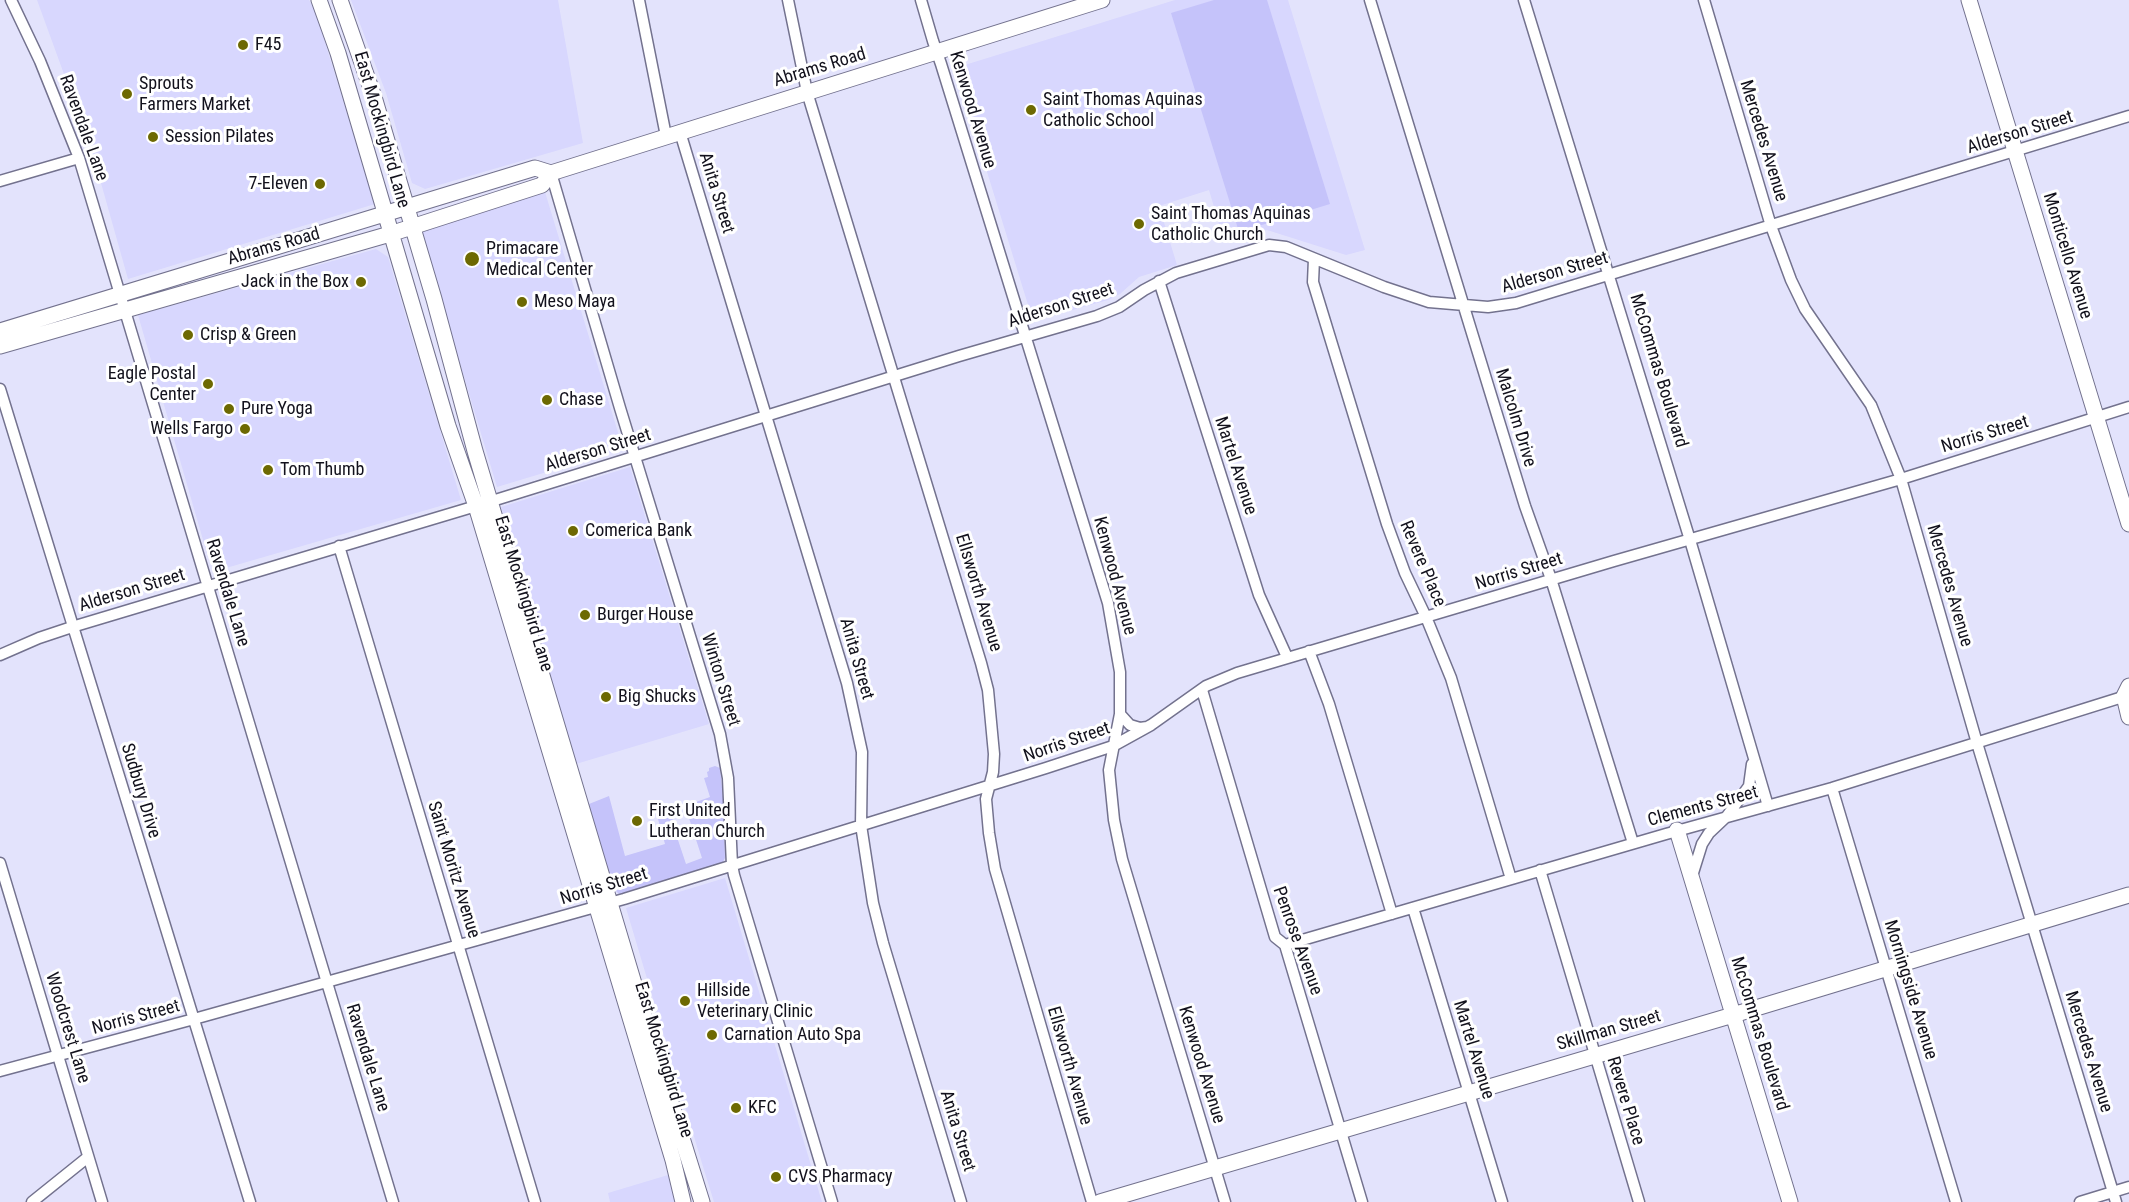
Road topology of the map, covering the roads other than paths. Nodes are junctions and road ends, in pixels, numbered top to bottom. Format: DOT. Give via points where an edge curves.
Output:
graph roads {
  1 [pos="11,0"];
  2 [pos="319,0"];
  3 [pos="340,0"];
  4 [pos="639,0"];
  5 [pos="788,0"];
  6 [pos="921,0"];
  7 [pos="1370,0"];
  8 [pos="1524,0"];
  9 [pos="1704,0"];
  10 [pos="1969,0"];
  11 [pos="1096,1"];
  12 [pos="937,52"];
  13 [pos="807,92"];
  14 [pos="2129,116"];
  15 [pos="673,134"];
  16 [pos="2015,152"];
  17 [pos="79,158"];
  18 [pos="551,172"];
  19 [pos="0,181"];
  20 [pos="406,208"];
  21 [pos="385,214"];
  22 [pos="412,226"];
  23 [pos="1771,226"];
  24 [pos="390,234"];
  25 [pos="1314,259"];
  26 [pos="221,264"];
  27 [pos="1608,276"];
  28 [pos="226,281"];
  29 [pos="1159,281"];
  30 [pos="121,295"];
  31 [pos="1463,306"];
  32 [pos="126,310"];
  33 [pos="0,331"];
  34 [pos="1024,336"];
  35 [pos="0,346"];
  36 [pos="895,376"];
  37 [pos="0,389"];
  38 [pos="437,390"];
  39 [pos="2129,407"];
  40 [pos="766,416"];
  41 [pos="2096,418"];
  42 [pos="475,452"];
  43 [pos="635,457"];
  44 [pos="1901,478"];
  45 [pos="483,504"];
  46 [pos="2129,524"];
  47 [pos="1690,540"];
  48 [pos="339,546"];
  49 [pos="1551,579"];
  50 [pos="208,586"];
  51 [pos="1426,617"];
  52 [pos="72,627"];
  53 [pos="1309,651"];
  54 [pos="0,655"];
  55 [pos="1287,657"];
  56 [pos="1202,690"];
  57 [pos="2127,692"];
  58 [pos="1120,714"];
  59 [pos="2129,717"];
  60 [pos="1148,727"];
  61 [pos="1977,743"];
  62 [pos="1113,747"];
  63 [pos="1752,754"];
  64 [pos="990,786"];
  65 [pos="1832,788"];
  66 [pos="1768,806"];
  67 [pos="1727,816"];
  68 [pos="861,825"];
  69 [pos="1677,830"];
  70 [pos="1633,843"];
  71 [pos="0,863"];
  72 [pos="732,865"];
  73 [pos="1540,870"];
  74 [pos="1691,877"];
  75 [pos="1511,879"];
  76 [pos="2129,895"];
  77 [pos="603,905"];
  78 [pos="1413,908"];
  79 [pos="1392,914"];
  80 [pos="2031,924"];
  81 [pos="1285,945"];
  82 [pos="458,946"];
  83 [pos="1887,969"];
  84 [pos="327,981"];
  85 [pos="1733,1015"];
  86 [pos="194,1019"];
  87 [pos="59,1056"];
  88 [pos="1595,1056"];
  89 [pos="0,1071"];
  90 [pos="1469,1093"];
  91 [pos="1341,1131"];
  92 [pos="88,1157"];
  93 [pos="680,1158"];
  94 [pos="1215,1168"];
  95 [pos="2129,1187"];
  96 [pos="2115,1197"];
  97 [pos="32,1202"];
  98 [pos="102,1202"];
  99 [pos="250,1202"];
  100 [pos="393,1202"];
  101 [pos="535,1202"];
  102 [pos="683,1202"];
  103 [pos="702,1202"];
  104 [pos="832,1202"];
  105 [pos="961,1202"];
  106 [pos="1092,1202"];
  107 [pos="1100,1202"];
  108 [pos="1225,1202"];
  109 [pos="1362,1202"];
  110 [pos="1502,1202"];
  111 [pos="1639,1202"];
  112 [pos="1790,1202"];
  113 [pos="1956,1202"];
  114 [pos="2080,1202"];
  1 -- 17 [label="street, Ravendale Lane"];
  2 -- 21 [label="main road, East Mockingbird Lane"];
  3 -- 20 [label="main road, East Mockingbird Lane" via="374,97"];
  4 -- 15 [label="street, Anita Street"];
  5 -- 13 [label="street, Ellsworth Avenue"];
  6 -- 12 [label="street, Kenwood Avenue"];
  7 -- 31 [label="street, Malcolm Drive"];
  8 -- 27 [label="street, McCommas Boulevard"];
  9 -- 23 [label="street, Mercedes Avenue"];
  10 -- 16 [label="main road, Monticello Avenue"];
  11 -- 12 [label="main road, Abrams Road"];
  12 -- 13 [label="main road, Abrams Road"];
  12 -- 34 [label="street, Kenwood Avenue"];
  13 -- 15 [label="main road, Abrams Road"];
  13 -- 36 [label="street, Ellsworth Avenue"];
  14 -- 16 [label="street, Alderson Street"];
  15 -- 18 [label="main road, Abrams Road"];
  15 -- 40 [label="street, Anita Street"];
  16 -- 23 [label="street, Alderson Street"];
  16 -- 41 [label="main road, Monticello Avenue"];
  17 -- 19 [label="street"];
  17 -- 30 [label="street, Ravendale Lane"];
  18 -- 20 [label="main road, Abrams Road" via="535,168"];
  18 -- 22 [label="main road, Abrams Road" via="542,185"];
  18 -- 43 [label="street, Winton Street"];
  20 -- 21 [label="main road, Abrams Road"];
  20 -- 22 [label="main road, East Mockingbird Lane"];
  21 -- 24 [label="main road, East Mockingbird Lane"];
  21 -- 26 [label="main road, Abrams Road"];
  22 -- 24 [label="main road, Abrams Road"];
  22 -- 42 [label="main road, East Mockingbird Lane"];
  23 -- 27 [label="street, Alderson Street"];
  23 -- 44 [label="street, Mercedes Avenue" via="1805,309 1871,405"];
  24 -- 28 [label="main road, Abrams Road"];
  24 -- 38 [label="main road, East Mockingbird Lane"];
  25 -- 29 [label="street, Alderson Street" via="1286,247 1269,245"];
  25 -- 31 [label="street, Alderson Street" via="1412,297"];
  25 -- 51 [label="street, Revere Place" via="1313,282 1383,513"];
  26 -- 28 [label="main road"];
  26 -- 30 [label="main road, Abrams Road"];
  27 -- 31 [label="street, Alderson Street" via="1516,303"];
  27 -- 47 [label="street, McCommas Boulevard"];
  28 -- 32 [label="main road, Abrams Road"];
  29 -- 34 [label="street, Alderson Street" via="1097,316"];
  29 -- 55 [label="street, Martel Avenue" via="1258,596"];
  30 -- 32 [label="street, Ravendale Lane"];
  30 -- 33 [label="main road, Abrams Road"];
  31 -- 49 [label="street, Malcolm Drive"];
  32 -- 35 [label="main road, Abrams Road"];
  32 -- 50 [label="street, Ravendale Lane"];
  34 -- 36 [label="street, Alderson Street"];
  34 -- 58 [label="street, Kenwood Avenue" via="1108,603 1120,672"];
  36 -- 40 [label="street, Alderson Street"];
  36 -- 64 [label="street, Ellsworth Avenue" via="988,690 994,754"];
  37 -- 52 [label="street, Sudbury Drive"];
  38 -- 42 [label="main road" via="450,400 459,427"];
  38 -- 45 [label="main road, East Mockingbird Lane"];
  39 -- 41 [label="street, Norris Street"];
  40 -- 43 [label="street, Alderson Street"];
  40 -- 68 [label="street, Anita Street" via="856,719 862,752"];
  41 -- 44 [label="street, Norris Street"];
  41 -- 46 [label="main road, Monticello Avenue"];
  42 -- 45 [label="main road, East Mockingbird Lane"];
  43 -- 45 [label="street, Alderson Street"];
  43 -- 72 [label="street, Winton Street" via="720,734 728,778"];
  44 -- 47 [label="street, Norris Street"];
  44 -- 61 [label="street, Mercedes Avenue"];
  45 -- 48 [label="street, Alderson Street"];
  45 -- 77 [label="main road, East Mockingbird Lane"];
  47 -- 49 [label="street, Norris Street"];
  47 -- 63 [label="street, McCommas Boulevard"];
  48 -- 50 [label="street, Alderson Street"];
  48 -- 82 [label="street, Saint Moritz Avenue"];
  49 -- 51 [label="street, Norris Street"];
  49 -- 70 [label="street, Malcolm Drive"];
  50 -- 52 [label="street, Alderson Street"];
  50 -- 84 [label="street, Ravendale Lane"];
  51 -- 53 [label="street, Norris Street"];
  51 -- 75 [label="street, Revere Place" via="1451,678"];
  52 -- 54 [label="street, Alderson Street"];
  52 -- 86 [label="street, Sudbury Drive"];
  53 -- 55 [label="street, Norris Street"];
  53 -- 79 [label="street" via="1329,704"];
  55 -- 56 [label="street, Norris Street" via="1218,680"];
  56 -- 60 [label="street, Norris Street"];
  56 -- 81 [label="street, Penrose Avenue" via="1275,937"];
  57 -- 59 [label="main road"];
  57 -- 61 [label="street, Clements Street"];
  58 -- 60 [label="street" via="1130,725"];
  58 -- 62 [label="street, Kenwood Avenue"];
  60 -- 62 [label="street, Norris Street"];
  61 -- 65 [label="street, Clements Street"];
  61 -- 80 [label="street, Mercedes Avenue"];
  62 -- 64 [label="street, Norris Street"];
  62 -- 94 [label="street, Kenwood Avenue" via="1110,789 1122,859"];
  63 -- 66 [label="street, McCommas Boulevard"];
  63 -- 67 [label="street, McCommas Boulevard" via="1749,786"];
  64 -- 68 [label="street, Norris Street"];
  64 -- 106 [label="street, Ellsworth Avenue" via="986,799 995,869"];
  65 -- 66 [label="street, Clements Street"];
  65 -- 83 [label="street, Morningside Avenue"];
  66 -- 67 [label="street, Clements Street"];
  67 -- 69 [label="street, Clements Street"];
  67 -- 74 [label="street, McCommas Boulevard" via="1702,844"];
  68 -- 72 [label="street, Norris Street"];
  68 -- 105 [label="street, Anita Street" via="883,943"];
  69 -- 70 [label="street, Clements Street"];
  69 -- 74 [label="main road, McCommas Boulevard"];
  70 -- 73 [label="street, Clements Street"];
  71 -- 87 [label="street, Woodcrest Lane"];
  72 -- 77 [label="street, Norris Street"];
  72 -- 104 [label="street, Winton Street"];
  73 -- 75 [label="street, Clements Street"];
  73 -- 88 [label="street, Revere Place"];
  74 -- 85 [label="main road, McCommas Boulevard"];
  75 -- 78 [label="street, Clements Street"];
  76 -- 80 [label="main road, Skillman Street"];
  77 -- 82 [label="street, Norris Street"];
  77 -- 93 [label="main road, East Mockingbird Lane"];
  78 -- 79 [label="street, Clements Street"];
  78 -- 90 [label="street, Martel Avenue"];
  79 -- 81 [label="street, Clements Street"];
  80 -- 83 [label="main road, Skillman Street"];
  80 -- 96 [label="street, Mercedes Avenue"];
  81 -- 91 [label="street, Penrose Avenue"];
  82 -- 84 [label="street, Norris Street"];
  82 -- 101 [label="street, Saint Moritz Avenue"];
  83 -- 85 [label="main road, Skillman Street"];
  83 -- 113 [label="street, Morningside Avenue"];
  84 -- 86 [label="street, Norris Street"];
  84 -- 100 [label="street, Ravendale Lane"];
  85 -- 88 [label="main road, Skillman Street"];
  85 -- 112 [label="main road, McCommas Boulevard"];
  86 -- 87 [label="street, Norris Street"];
  86 -- 99 [label="street, Sudbury Drive"];
  87 -- 89 [label="street, Norris Street"];
  87 -- 92 [label="street, Woodcrest Lane"];
  88 -- 90 [label="main road, Skillman Street"];
  88 -- 111 [label="street, Revere Place"];
  90 -- 91 [label="main road, Skillman Street"];
  90 -- 110 [label="street, Martel Avenue"];
  91 -- 94 [label="main road, Skillman Street"];
  91 -- 109 [label="street, Penrose Avenue"];
  92 -- 97 [label="street"];
  92 -- 98 [label="street, Woodcrest Lane"];
  93 -- 102 [label="main road, East Mockingbird Lane"];
  93 -- 103 [label="main road, East Mockingbird Lane"];
  94 -- 107 [label="main road, Skillman Street"];
  94 -- 108 [label="street, Kenwood Avenue"];
  95 -- 96 [label="street"];
  96 -- 114 [label="street"];
}
